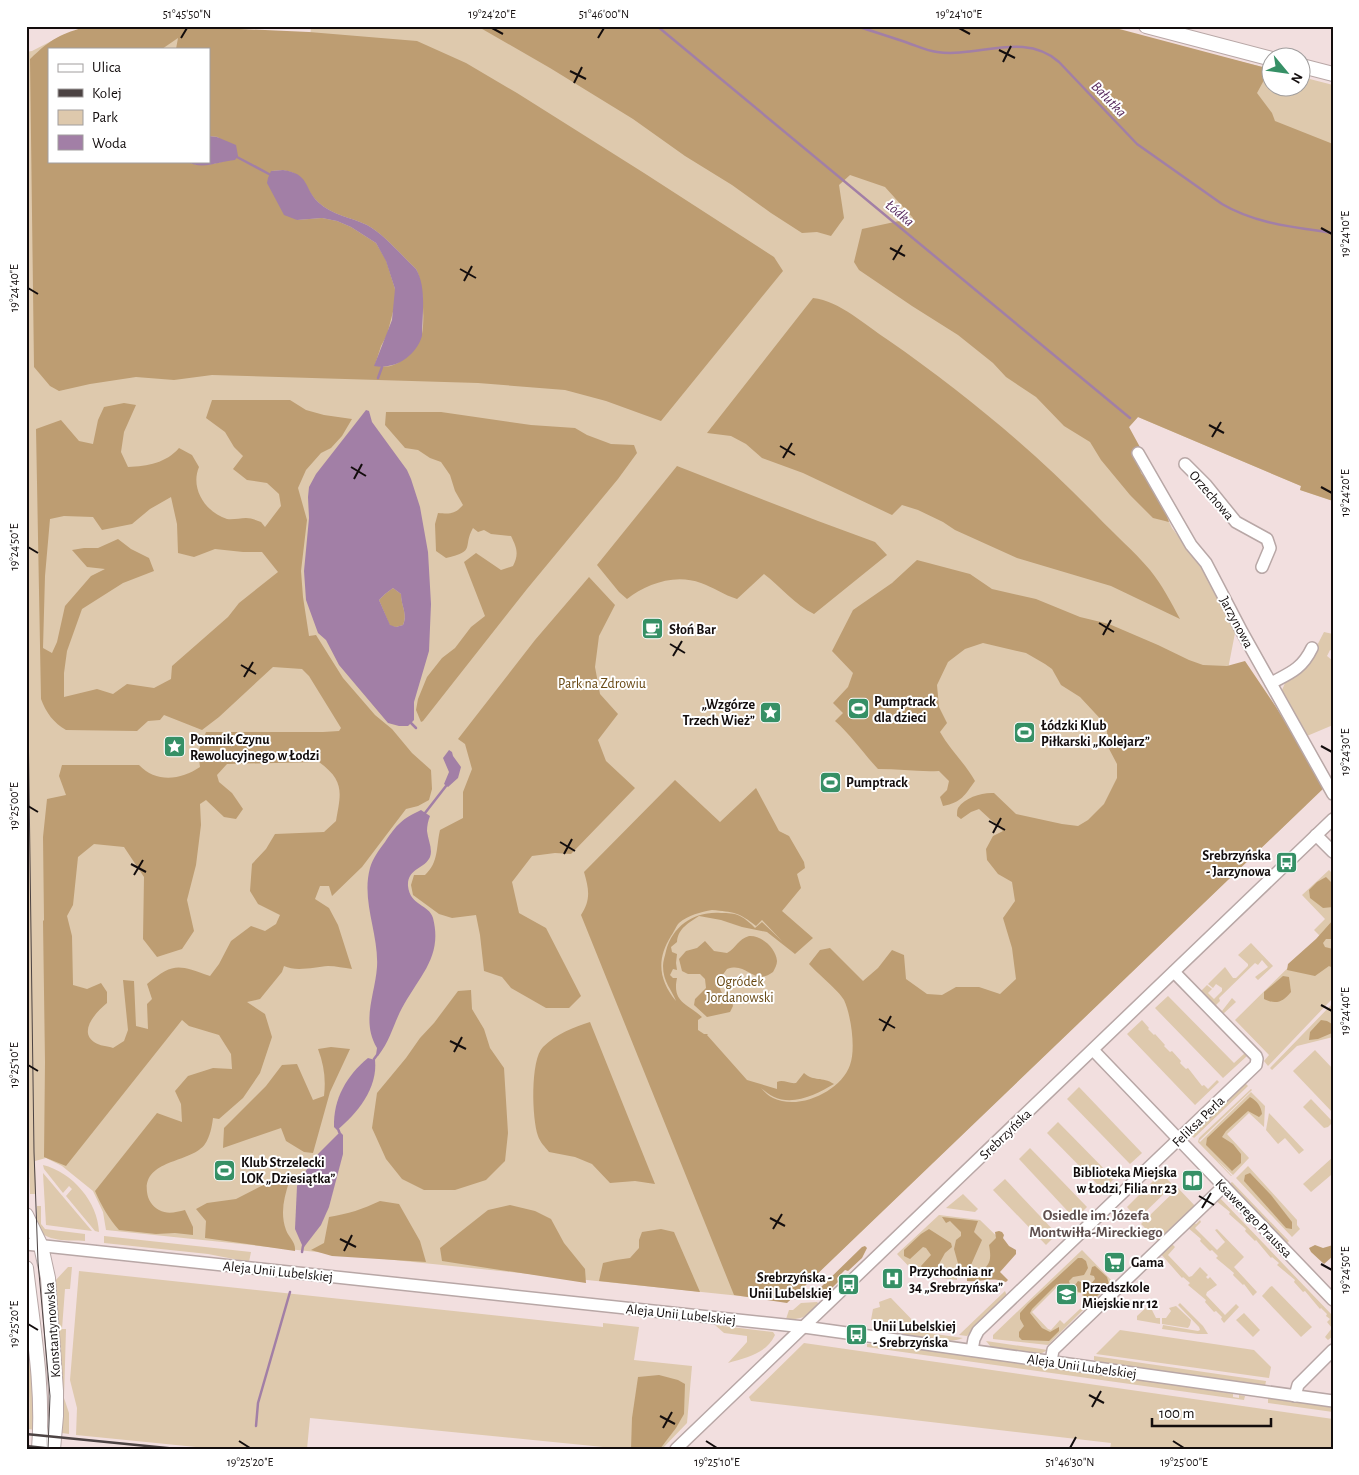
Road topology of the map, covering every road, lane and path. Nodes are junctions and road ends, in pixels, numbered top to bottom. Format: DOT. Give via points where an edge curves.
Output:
graph roads {
  1 [pos="1146,26"];
  2 [pos="1262,56"];
  3 [pos="1312,69"];
  4 [pos="1333,74"];
  5 [pos="1138,453"];
  6 [pos="1184,464"];
  7 [pos="1262,567"];
  8 [pos="1312,648"];
  9 [pos="1271,683"];
  10 [pos="1333,794"];
  11 [pos="1333,819"];
  12 [pos="1316,835"];
  13 [pos="1333,852"];
  14 [pos="1174,972"];
  15 [pos="1093,1050"];
  16 [pos="1179,1139"];
  17 [pos="1224,1186"];
  18 [pos="26,1215"];
  19 [pos="26,1244"];
  20 [pos="41,1246"];
  21 [pos="26,1268"];
  22 [pos="1333,1300"];
  23 [pos="804,1327"];
  24 [pos="972,1350"];
  25 [pos="1333,1350"];
  26 [pos="1051,1361"];
  27 [pos="1295,1396"];
  28 [pos="1333,1401"];
  29 [pos="39,1448"];
  30 [pos="53,1449"];
  31 [pos="676,1449"];
  1 -- 2 [label="main road"];
  3 -- 4 [label="main road"];
  5 -- 9 [label="street, Jarzynowa" via="1191,545 1206,563"];
  6 -- 7 [label="street, Orzechowa" via="1236,522 1267,539 1270,548"];
  8 -- 9 [label="street" via="1297,670"];
  9 -- 10 [label="street, Jarzynowa"];
  11 -- 12 [label="street, Srebrzyńska"];
  12 -- 13 [label="street"];
  12 -- 14 [label="street, Srebrzyńska"];
  14 -- 15 [label="street, Srebrzyńska"];
  14 -- 16 [label="street, Feliksa Perla" via="1256,1056 1257,1062"];
  15 -- 16 [label="street, Ksawerego Praussa"];
  15 -- 23 [label="street, Srebrzyńska"];
  16 -- 17 [label="street, Ksawerego Praussa"];
  16 -- 24 [label="street, Feliksa Perla" via="978,1332"];
  17 -- 22 [label="street, Ksawerego Praussa"];
  17 -- 26 [label="street" via="1054,1350"];
  18 -- 20 [label="main road, Konstantynowska"];
  19 -- 20 [label="street, Aleja Unii Lubelskiej"];
  20 -- 23 [label="street, Aleja Unii Lubelskiej"];
  20 -- 30 [label="main road, Konstantynowska" via="48,1278 56,1391"];
  21 -- 29 [label="main road, Konstantynowska" via="40,1396"];
  23 -- 24 [label="street, Aleja Unii Lubelskiej"];
  23 -- 31 [label="street, Srebrzyńska"];
  24 -- 26 [label="street, Aleja Unii Lubelskiej"];
  25 -- 27 [label="street" via="1298,1385"];
  26 -- 27 [label="street, Aleja Unii Lubelskiej"];
  27 -- 28 [label="street, Aleja Unii Lubelskiej"];
}
